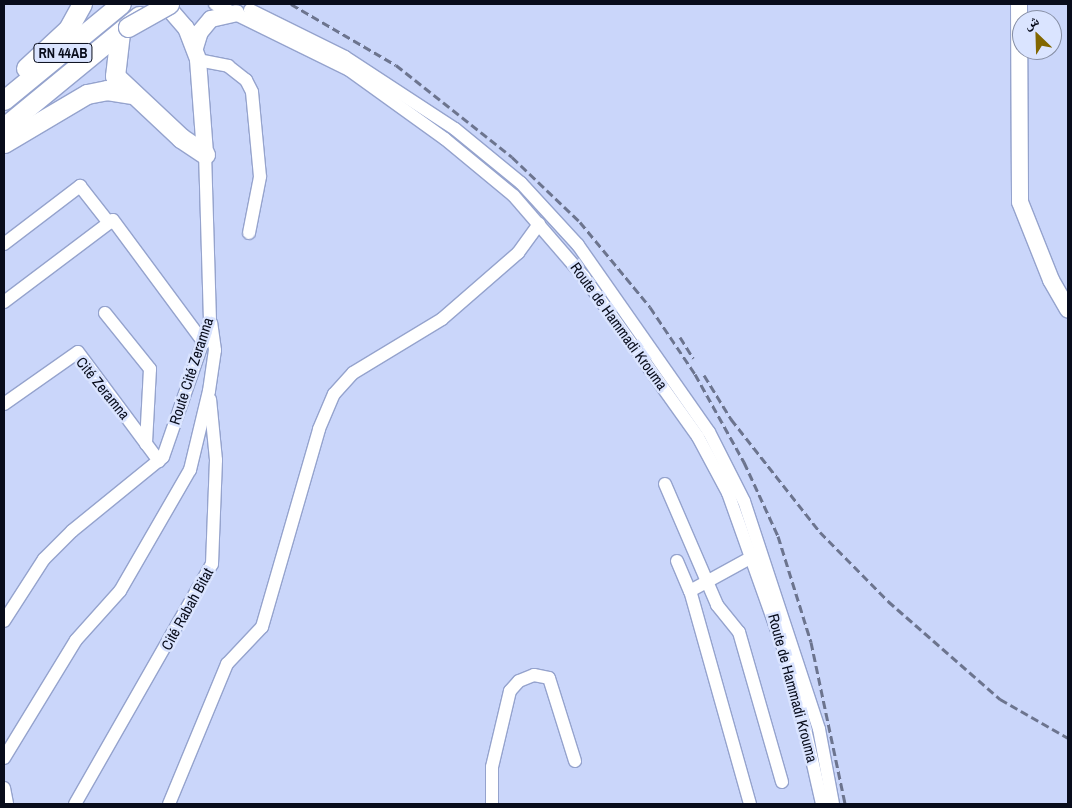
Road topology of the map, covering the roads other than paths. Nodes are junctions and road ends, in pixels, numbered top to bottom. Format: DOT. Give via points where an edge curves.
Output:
graph roads {
  1 [pos="82,4"];
  2 [pos="121,4"];
  3 [pos="153,4"];
  4 [pos="164,4"];
  5 [pos="169,4"];
  6 [pos="214,4"];
  7 [pos="1018,4"];
  8 [pos="235,9"];
  9 [pos="124,30"];
  10 [pos="197,54"];
  11 [pos="4,86"];
  12 [pos="131,94"];
  13 [pos="4,100"];
  14 [pos="4,127"];
  15 [pos="4,143"];
  16 [pos="205,154"];
  17 [pos="110,224"];
  18 [pos="539,224"];
  19 [pos="249,233"];
  20 [pos="4,244"];
  21 [pos="4,302"];
  22 [pos="1068,309"];
  23 [pos="105,313"];
  24 [pos="210,321"];
  25 [pos="204,343"];
  26 [pos="209,391"];
  27 [pos="4,404"];
  28 [pos="146,444"];
  29 [pos="159,461"];
  30 [pos="665,484"];
  31 [pos="758,553"];
  32 [pos="677,561"];
  33 [pos="709,583"];
  34 [pos="690,591"];
  35 [pos="4,621"];
  36 [pos="4,758"];
  37 [pos="575,761"];
  38 [pos="782,782"];
  39 [pos="4,788"];
  40 [pos="7,804"];
  41 [pos="75,804"];
  42 [pos="169,804"];
  43 [pos="492,804"];
  44 [pos="750,804"];
  45 [pos="822,804"];
  46 [pos="833,804"];
  1 -- 11 [label="highway" via="68,29"];
  2 -- 13 [label="highway, RN 44AB"];
  3 -- 9 [label="highway, bridge"];
  4 -- 10 [label="main road, Route Cité Zeramna" via="186,28"];
  5 -- 9 [label="highway, bridge"];
  6 -- 8 [label="street, Route de Hammadi Krouma"];
  7 -- 22 [label="main road" via="1020,202 1051,280"];
  8 -- 10 [label="main road" via="211,19 200,32"];
  8 -- 18 [label="street, Route de Hammadi Krouma" via="311,48 377,90 490,175"];
  8 -- 31 [label="street, Route de Hammadi Krouma" via="318,41 390,85 455,129 521,183 558,220 709,432"];
  9 -- 12 [label="highway" via="115,76"];
  9 -- 14 [label="highway"];
  10 -- 16 [label="main road, Route Cité Zeramna"];
  10 -- 19 [label="street" via="228,66 246,80 252,92 260,177"];
  12 -- 15 [label="highway" via="107,90 87,94"];
  12 -- 16 [label="highway"];
  16 -- 24 [label="street, Route Cité Zeramna"];
  17 -- 20 [label="street" via="80,186"];
  17 -- 21 [label="street"];
  17 -- 25 [label="street" via="113,220"];
  18 -- 31 [label="street, Route de Hammadi Krouma" via="584,277 698,437"];
  18 -- 42 [label="street" via="518,253 442,318 353,373 334,394 319,429 262,627 227,664"];
  23 -- 28 [label="street, Cité Zeramna" via="150,370"];
  24 -- 25 [label="street, Route Cité Zeramna"];
  24 -- 26 [label="street, Cité Rabah Bitat" via="215,350"];
  25 -- 29 [label="street, Route Cité Zeramna"];
  26 -- 36 [label="street, Cité Rabah Bitat" via="190,470 120,591 76,640"];
  26 -- 41 [label="street, Cité Rabah Bitat" via="216,460 212,564"];
  27 -- 28 [label="street, Cité Zeramna" via="78,352"];
  28 -- 29 [label="street, Cité Zeramna"];
  29 -- 35 [label="street" via="72,530 44,559"];
  30 -- 33 [label="street"];
  31 -- 33 [label="street"];
  31 -- 45 [label="street, Route de Hammadi Krouma" via="793,676"];
  31 -- 46 [label="street, Route de Hammadi Krouma" via="819,729"];
  32 -- 34 [label="street"];
  33 -- 34 [label="street"];
  33 -- 38 [label="street" via="717,605 739,632"];
  34 -- 44 [label="street"];
  37 -- 43 [label="street" via="549,678 534,675 519,681 510,691 492,767"];
  39 -- 40 [label="street"];
}
